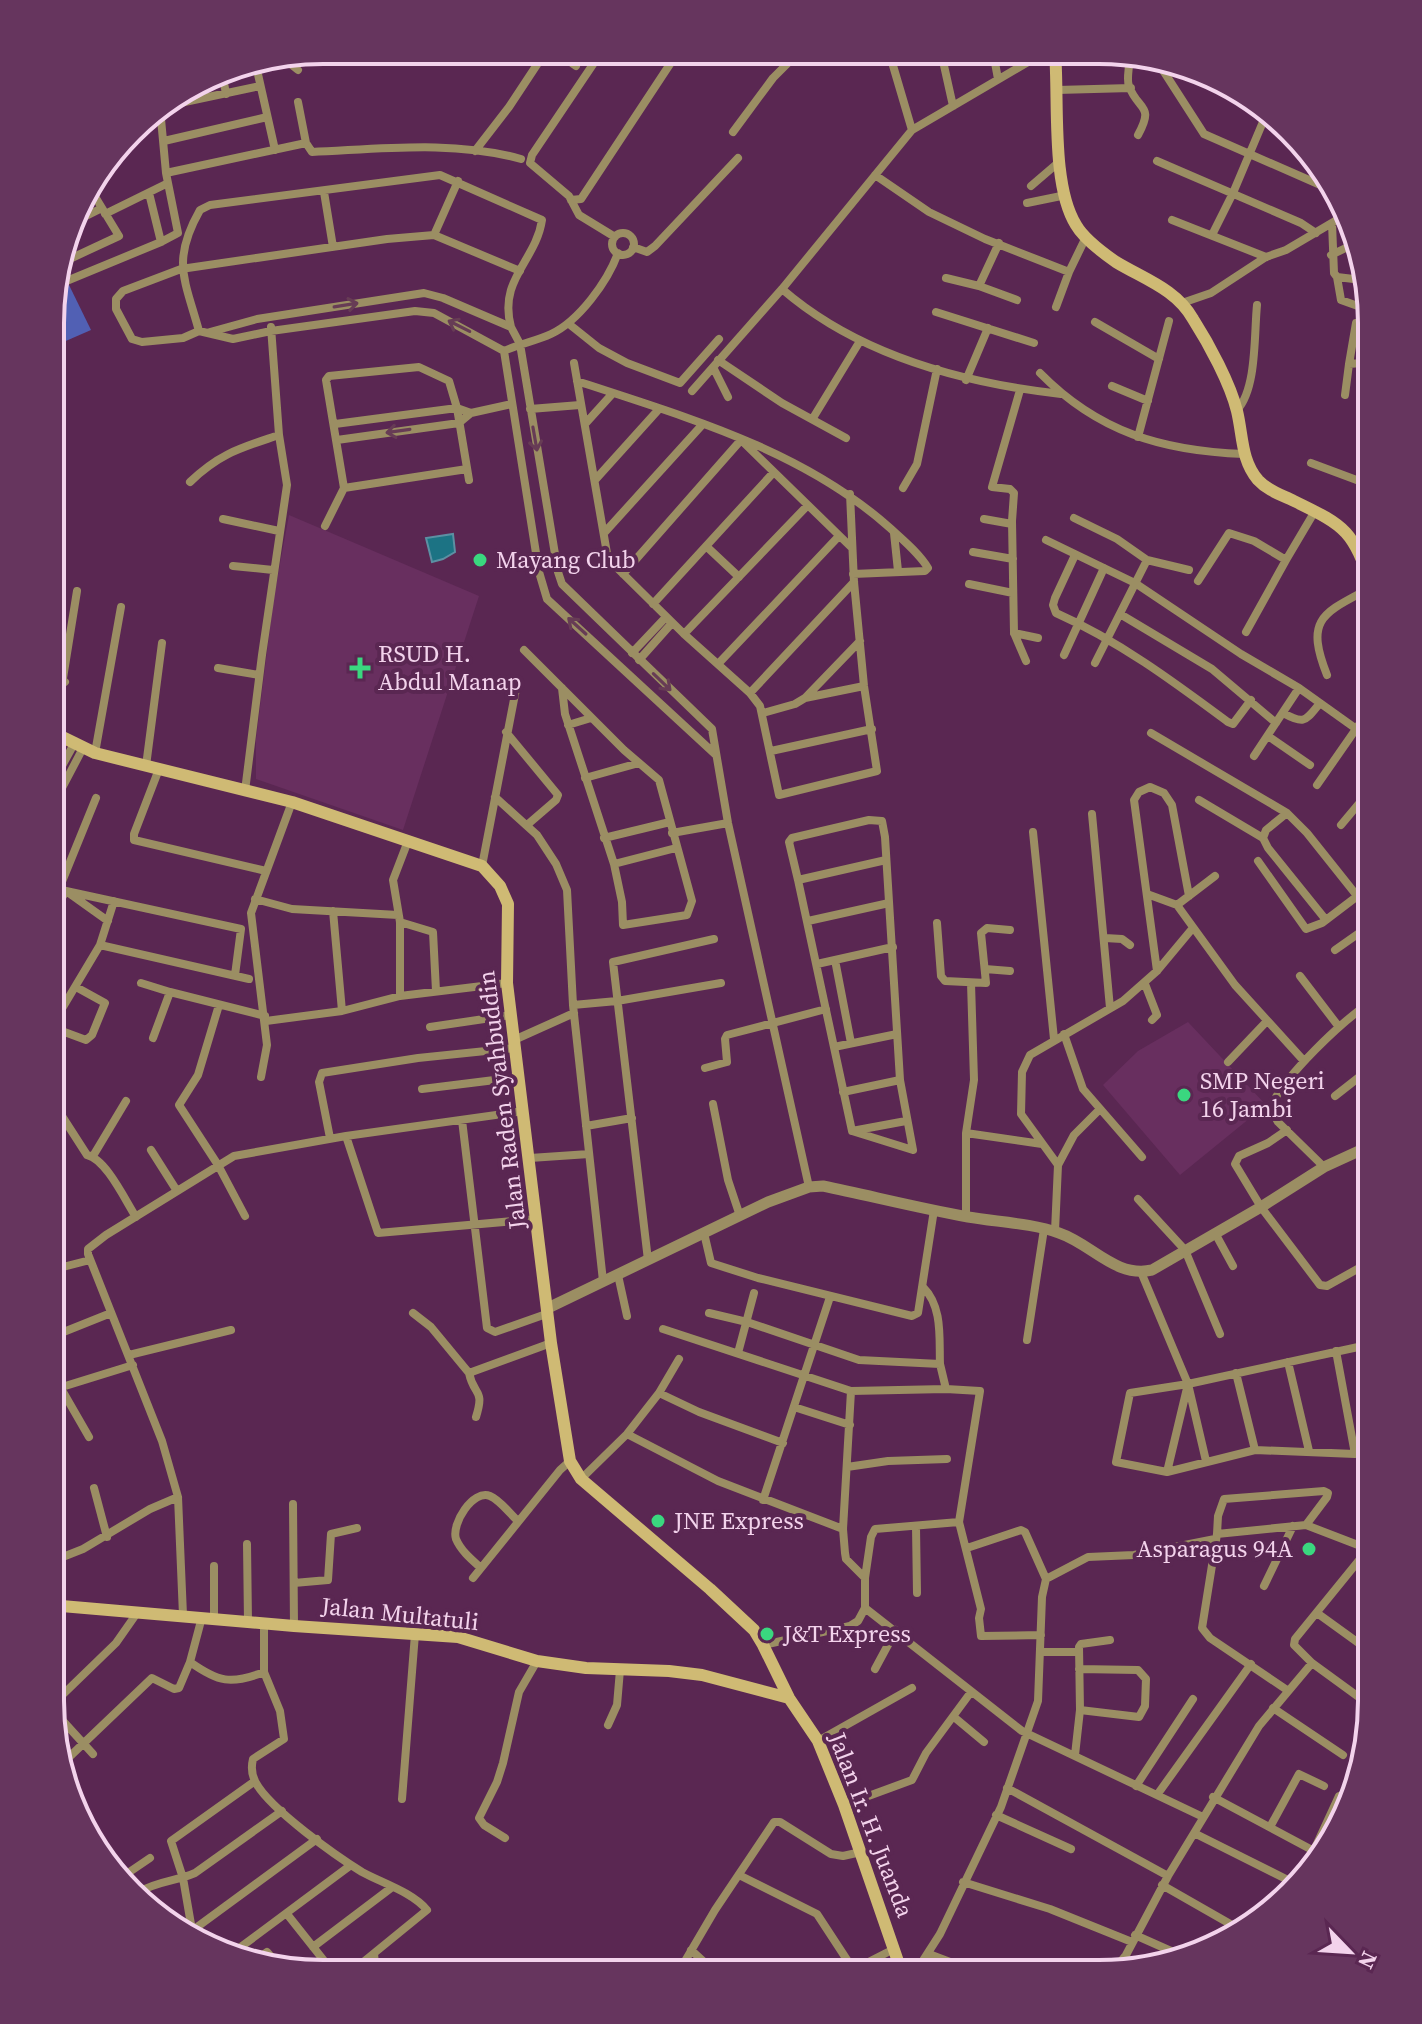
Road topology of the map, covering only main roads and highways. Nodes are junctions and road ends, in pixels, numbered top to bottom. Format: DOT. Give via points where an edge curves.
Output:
graph roads {
  1 [pos="1056,64"];
  2 [pos="1358,550"];
  3 [pos="64,738"];
  4 [pos="64,1606"];
  5 [pos="789,1698"];
  6 [pos="898,1960"];
  1 -- 2 [label="main road" via="1059,162 1076,226 1109,256 1182,303 1237,410 1250,468 1268,489 1348,532"];
  3 -- 5 [label="main road, Jalan Raden Syahbuddin" via="153,768 292,802 482,866 500,886 508,904 507,983 570,1461 581,1479 754,1630"];
  4 -- 5 [label="main road, Jalan Multatuli" via="458,1637 537,1661 702,1675"];
  5 -- 6 [label="main road, Jalan Ir. H. Juanda" via="818,1741"];
}
